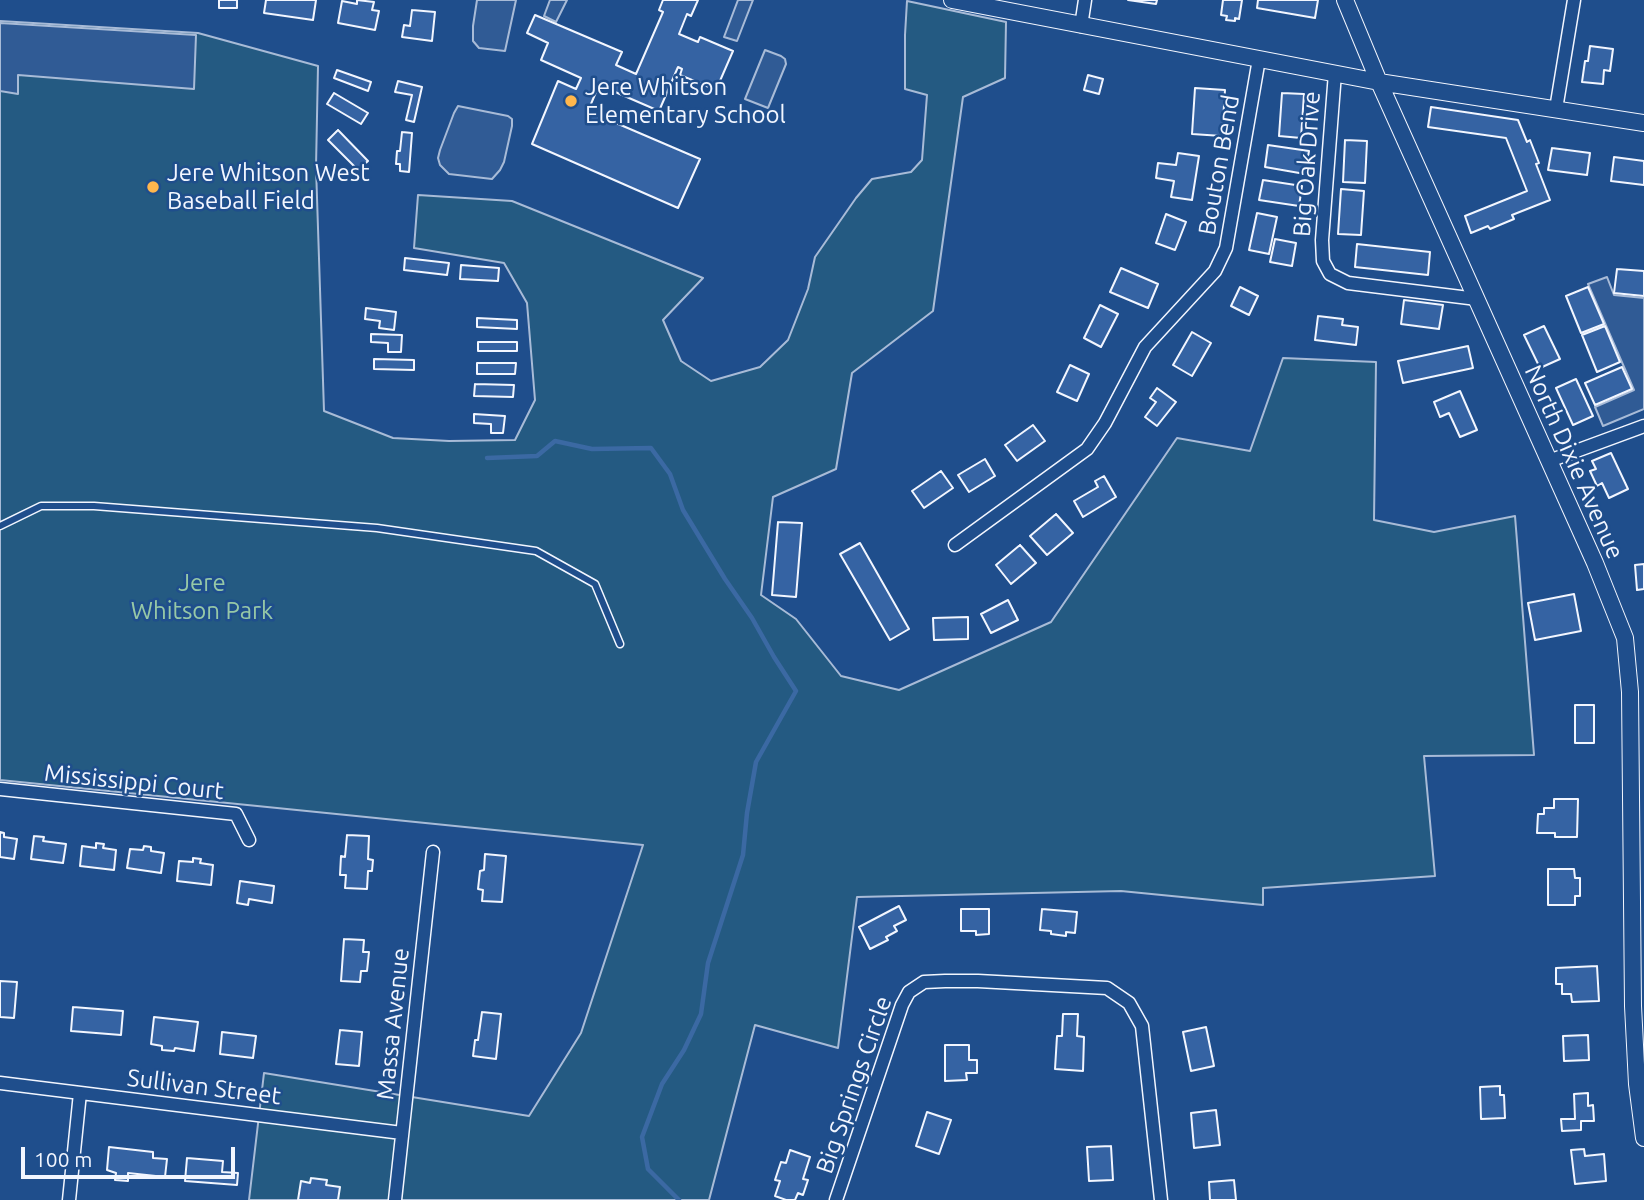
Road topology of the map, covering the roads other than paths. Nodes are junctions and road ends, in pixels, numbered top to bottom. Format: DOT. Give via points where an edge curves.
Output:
graph roads {
  1 [pos="952,0"];
  2 [pos="1085,0"];
  3 [pos="1574,0"];
  4 [pos="1346,2"];
  5 [pos="1081,26"];
  6 [pos="1259,59"];
  7 [pos="1335,73"];
  8 [pos="1379,82"];
  9 [pos="1556,109"];
  10 [pos="1644,122"];
  11 [pos="1477,299"];
  12 [pos="1644,426"];
  13 [pos="1549,461"];
  14 [pos="0,526"];
  15 [pos="955,545"];
  16 [pos="620,644"];
  17 [pos="0,789"];
  18 [pos="249,840"];
  19 [pos="433,852"];
  20 [pos="0,1083"];
  21 [pos="1641,1084"];
  22 [pos="80,1093"];
  23 [pos="402,1133"];
  24 [pos="1644,1138"];
  25 [pos="69,1200"];
  26 [pos="395,1200"];
  27 [pos="836,1200"];
  28 [pos="1161,1200"];
  1 -- 5 [label="street"];
  2 -- 5 [label="street"];
  3 -- 9 [label="street"];
  4 -- 8 [label="street, North Dixie Avenue"];
  5 -- 6 [label="street"];
  6 -- 7 [label="street"];
  6 -- 15 [label="street, Bouton Bend" via="1226,248 1215,271 1145,347 1087,449"];
  7 -- 8 [label="street"];
  7 -- 11 [label="street, Big Oak Drive" via="1322,240 1329,274 1348,283"];
  8 -- 9 [label="street"];
  8 -- 11 [label="street, North Dixie Avenue"];
  9 -- 10 [label="street"];
  11 -- 13 [label="street, North Dixie Avenue"];
  12 -- 13 [label="street"];
  13 -- 21 [label="street, North Dixie Avenue" via="1625,638 1630,692 1633,1006"];
  14 -- 16 [label="lane" via="41,506 93,506 377,528 536,551 596,584"];
  17 -- 18 [label="street, Mississippi Court" via="236,814"];
  19 -- 23 [label="street, Massa Avenue"];
  20 -- 22 [label="street, Sullivan Street"];
  21 -- 24 [label="street, North Dixie Avenue"];
  22 -- 23 [label="street, Sullivan Street"];
  22 -- 25 [label="street"];
  23 -- 26 [label="street, Massa Avenue"];
  27 -- 28 [label="street, Big Springs Circle" via="909,992 925,982 978,981 1107,988 1129,1003 1142,1026"];
}
